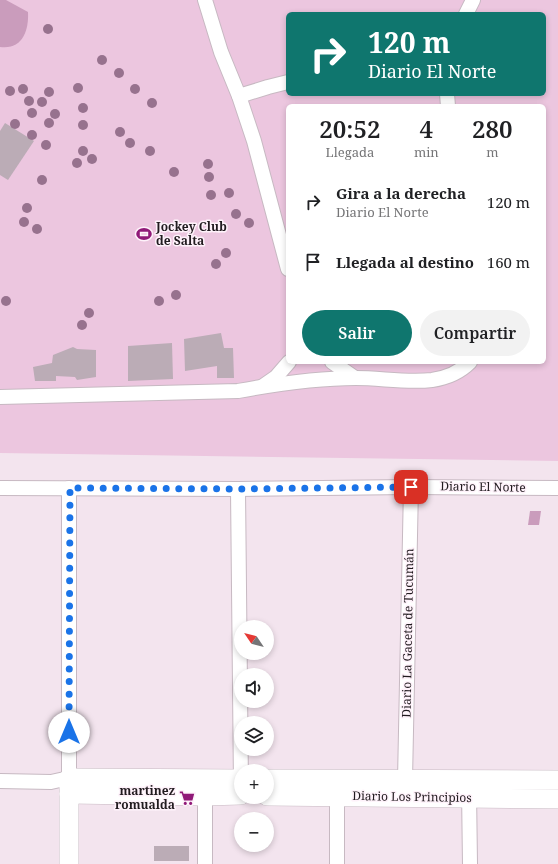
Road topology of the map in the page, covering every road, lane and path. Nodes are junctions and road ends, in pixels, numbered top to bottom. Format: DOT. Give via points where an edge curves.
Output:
graph roads {
  1 [pos="205,0"];
  2 [pos="473,0"];
  3 [pos="467,12"];
  4 [pos="286,82"];
  5 [pos="239,96"];
  6 [pos="286,261"];
  7 [pos="287,364"];
  8 [pos="335,364"];
  9 [pos="467,364"];
  10 [pos="355,378"];
  11 [pos="262,387"];
  12 [pos="0,396"];
  13 [pos="411,487"];
  14 [pos="0,488"];
  15 [pos="70,488"];
  16 [pos="558,488"];
  17 [pos="238,489"];
  18 [pos="241,764"];
  19 [pos="469,779"];
  20 [pos="274,780"];
  21 [pos="405,780"];
  22 [pos="558,780"];
  23 [pos="0,781"];
  24 [pos="234,785"];
  25 [pos="69,786"];
  26 [pos="205,787"];
  27 [pos="337,788"];
  28 [pos="274,795"];
  29 [pos="469,798"];
  30 [pos="558,799"];
  31 [pos="69,864"];
  32 [pos="205,864"];
  33 [pos="337,864"];
  34 [pos="470,864"];
  1 -- 5 [label="street" via="221,52"];
  2 -- 3 [label="street"];
  4 -- 5 [label="street"];
  5 -- 6 [label="street" via="254,141"];
  7 -- 11 [label="street" via="276,377"];
  8 -- 10 [label="street"];
  9 -- 10 [label="street" via="453,374 432,380"];
  10 -- 11 [label="street"];
  11 -- 12 [label="street" via="238,391"];
  13 -- 16 [label="street, Diario El Norte"];
  13 -- 17 [label="street, Diario El Norte"];
  13 -- 21 [label="street, Diario La Gaceta de Tucumán"];
  14 -- 15 [label="street, Diario El Norte"];
  15 -- 17 [label="street, Diario El Norte"];
  15 -- 25 [label="street"];
  17 -- 18 [label="street"];
  19 -- 21 [label="street, Diario Los Principios"];
  19 -- 22 [label="street, Diario Los Principios"];
  19 -- 29 [label="street"];
  20 -- 27 [label="street, Diario Los Principios"];
  21 -- 27 [label="street, Diario Los Principios"];
  23 -- 25 [label="street" via="51,782"];
  24 -- 26 [label="street"];
  25 -- 26 [label="street"];
  25 -- 31 [label="street"];
  26 -- 32 [label="street"];
  27 -- 28 [label="street, Diario Los Principios"];
  27 -- 29 [label="street, Diario Los Principios"];
  27 -- 33 [label="street"];
  29 -- 30 [label="street, Diario Los Principios"];
  29 -- 34 [label="street"];
}
